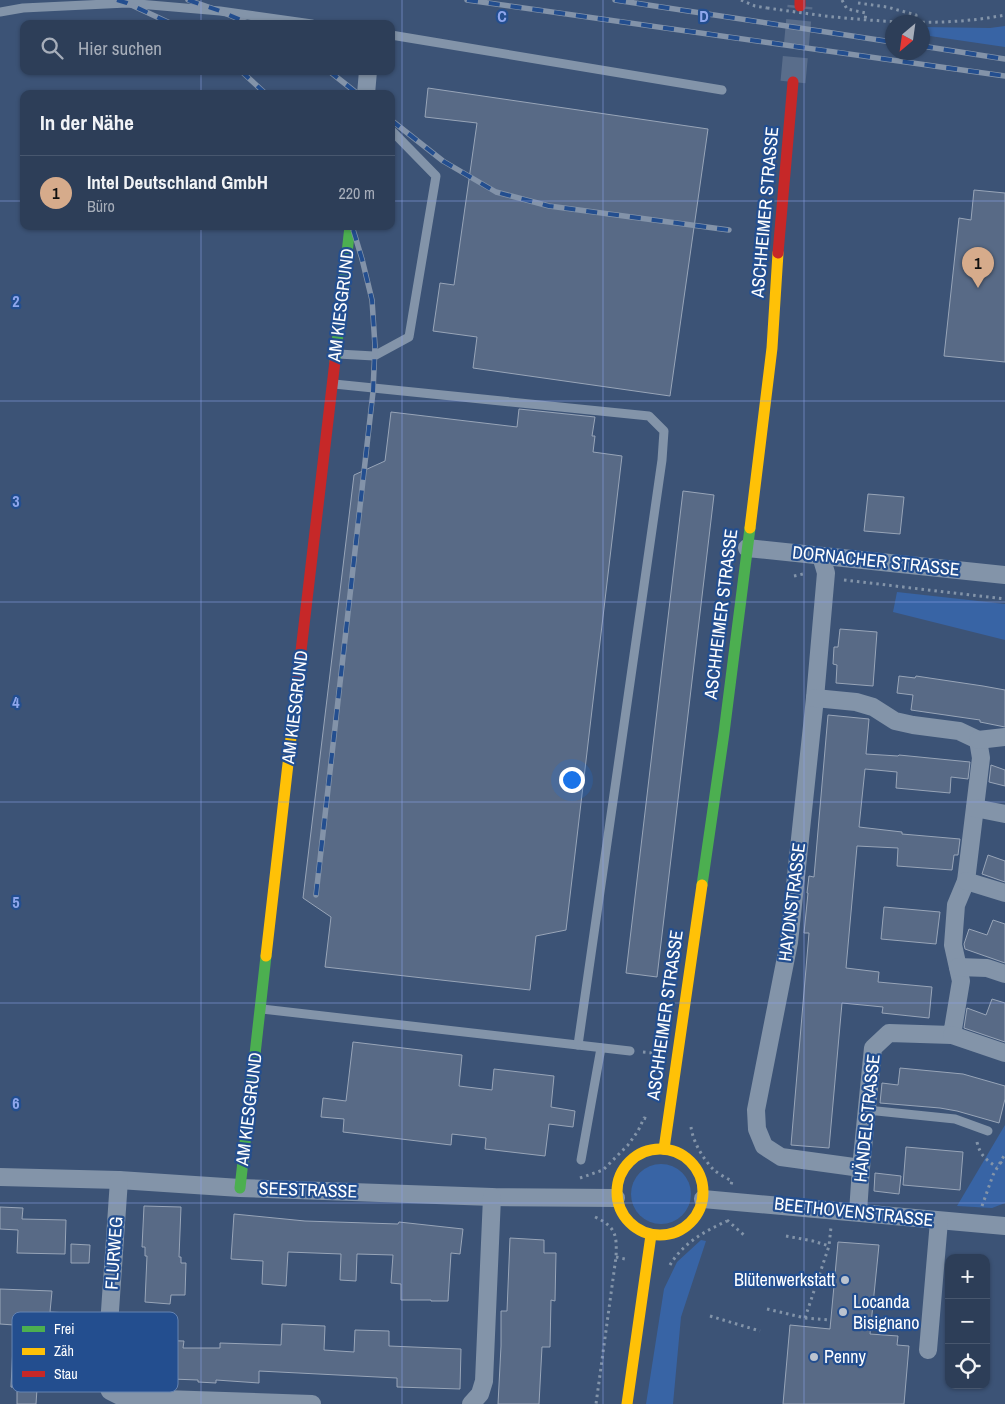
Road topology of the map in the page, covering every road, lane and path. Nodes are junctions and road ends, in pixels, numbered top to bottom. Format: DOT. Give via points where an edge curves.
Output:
graph roads {
  1 [pos="741,0"];
  2 [pos="842,0"];
  3 [pos="858,3"];
  4 [pos="0,12"];
  5 [pos="916,15"];
  6 [pos="1005,15"];
  7 [pos="284,20"];
  8 [pos="865,20"];
  9 [pos="885,21"];
  10 [pos="930,22"];
  11 [pos="395,37"];
  12 [pos="368,75"];
  13 [pos="793,82"];
  14 [pos="366,90"];
  15 [pos="722,90"];
  16 [pos="395,134"];
  17 [pos="350,230"];
  18 [pos="335,354"];
  19 [pos="332,384"];
  20 [pos="747,548"];
  21 [pos="824,564"];
  22 [pos="1005,575"];
  23 [pos="794,576"];
  24 [pos="1005,599"];
  25 [pos="815,698"];
  26 [pos="1005,737"];
  27 [pos="978,740"];
  28 [pos="975,808"];
  29 [pos="1005,814"];
  30 [pos="966,880"];
  31 [pos="1005,893"];
  32 [pos="958,967"];
  33 [pos="1005,974"];
  34 [pos="260,1009"];
  35 [pos="952,1036"];
  36 [pos="578,1045"];
  37 [pos="601,1048"];
  38 [pos="630,1051"];
  39 [pos="642,1052"];
  40 [pos="654,1053"];
  41 [pos="1005,1054"];
  42 [pos="867,1110"];
  43 [pos="644,1118"];
  44 [pos="978,1127"];
  45 [pos="988,1130"];
  46 [pos="664,1149"];
  47 [pos="1005,1154"];
  48 [pos="581,1160"];
  49 [pos="1000,1162"];
  50 [pos="1005,1166"];
  51 [pos="997,1167"];
  52 [pos="861,1168"];
  53 [pos="0,1177"];
  54 [pos="118,1180"];
  55 [pos="240,1188"];
  56 [pos="492,1197"];
  57 [pos="590,1198"];
  58 [pos="616,1198"];
  59 [pos="703,1199"];
  60 [pos="834,1210"];
  61 [pos="981,1211"];
  62 [pos="858,1212"];
  63 [pos="728,1220"];
  64 [pos="939,1221"];
  65 [pos="1005,1226"];
  66 [pos="651,1235"];
  67 [pos="745,1236"];
  68 [pos="786,1236"];
  69 [pos="829,1246"];
  70 [pos="767,1309"];
  71 [pos="110,1312"];
  72 [pos="710,1316"];
  73 [pos="805,1318"];
  74 [pos="831,1320"];
  75 [pos="760,1331"];
  76 [pos="928,1350"];
  77 [pos="112,1392"];
  78 [pos="312,1404"];
  79 [pos="471,1404"];
  80 [pos="596,1404"];
  81 [pos="627,1404"];
  1 -- 8 [label="path, bridge" via="767,8"];
  2 -- 8 [label="path" via="847,10 866,13"];
  3 -- 5 [label="path"];
  4 -- 7 [label="lane" via="127,3"];
  6 -- 10 [label="path"];
  8 -- 9 [label="path"];
  11 -- 15 [label="lane"];
  12 -- 14 [label="street"];
  13 -- 20 [label="main road, ASCHHEIMER STRASSE" via="772,348"];
  16 -- 18 [label="lane" via="436,176 409,337 374,356"];
  17 -- 18 [label="main road, AM KIESGRUND"];
  18 -- 19 [label="main road, AM KIESGRUND"];
  19 -- 34 [label="main road, AM KIESGRUND"];
  19 -- 36 [label="lane" via="649,416 664,431"];
  20 -- 21 [label="street, DORNACHER STRASSE"];
  20 -- 46 [label="main road, ASCHHEIMER STRASSE" via="724,733"];
  21 -- 22 [label="street, DORNACHER STRASSE"];
  21 -- 23 [label="path"];
  21 -- 24 [label="path" via="844,581"];
  21 -- 25 [label="street, HAYDNSTRASSE"];
  25 -- 27 [label="street" via="856,702 873,707 895,721 959,731"];
  25 -- 52 [label="street, HAYDNSTRASSE" via="789,942 756,1110 757,1129 764,1146 781,1158"];
  26 -- 27 [label="street"];
  27 -- 28 [label="street" via="981,758"];
  28 -- 29 [label="street"];
  28 -- 30 [label="street"];
  30 -- 31 [label="street"];
  30 -- 32 [label="street" via="956,905 953,945"];
  32 -- 33 [label="street" via="987,968"];
  32 -- 35 [label="street" via="961,981"];
  34 -- 36 [label="lane"];
  34 -- 55 [label="main road, AM KIESGRUND"];
  35 -- 41 [label="street, HÄNDELSTRASSE"];
  35 -- 42 [label="street, HÄNDELSTRASSE" via="889,1033 873,1048"];
  36 -- 37 [label="lane"];
  37 -- 38 [label="lane"];
  37 -- 48 [label="lane"];
  39 -- 40 [label="path"];
  42 -- 44 [label="lane" via="955,1119"];
  42 -- 52 [label="street, HÄNDELSTRASSE"];
  43 -- 57 [label="path" via="628,1145 603,1170 592,1174"];
  44 -- 45 [label="lane"];
  44 -- 51 [label="path" via="976,1140 979,1152"];
  46 -- 58 [label="main road" via="651,1149 628,1162 621,1172"];
  46 -- 59 [label="main road" via="689,1160 698,1171"];
  47 -- 49 [label="path"];
  49 -- 50 [label="path"];
  49 -- 51 [label="path"];
  51 -- 61 [label="path"];
  52 -- 62 [label="street, HÄNDELSTRASSE"];
  53 -- 54 [label="street, SEESTRASSE"];
  54 -- 55 [label="street, SEESTRASSE"];
  54 -- 71 [label="street, FLURWEG"];
  55 -- 56 [label="street, SEESTRASSE"];
  56 -- 57 [label="street, SEESTRASSE"];
  56 -- 79 [label="street" via="484,1381 480,1394"];
  57 -- 58 [label="street, SEESTRASSE"];
  57 -- 80 [label="path" via="590,1214 607,1223 617,1238"];
  58 -- 66 [label="main road" via="628,1222"];
  59 -- 60 [label="street, BEETHOVENSTRASSE"];
  59 -- 66 [label="main road" via="699,1212 679,1231"];
  60 -- 62 [label="street, BEETHOVENSTRASSE"];
  60 -- 69 [label="path"];
  62 -- 64 [label="street, BEETHOVENSTRASSE"];
  63 -- 67 [label="path"];
  64 -- 65 [label="street, BEETHOVENSTRASSE"];
  64 -- 76 [label="street"];
  66 -- 81 [label="main road"];
  68 -- 69 [label="path"];
  69 -- 73 [label="path"];
  70 -- 73 [label="path"];
  72 -- 75 [label="path"];
  73 -- 74 [label="path"];
  77 -- 78 [label="street, FLURWEG" via="133,1398"];
}
